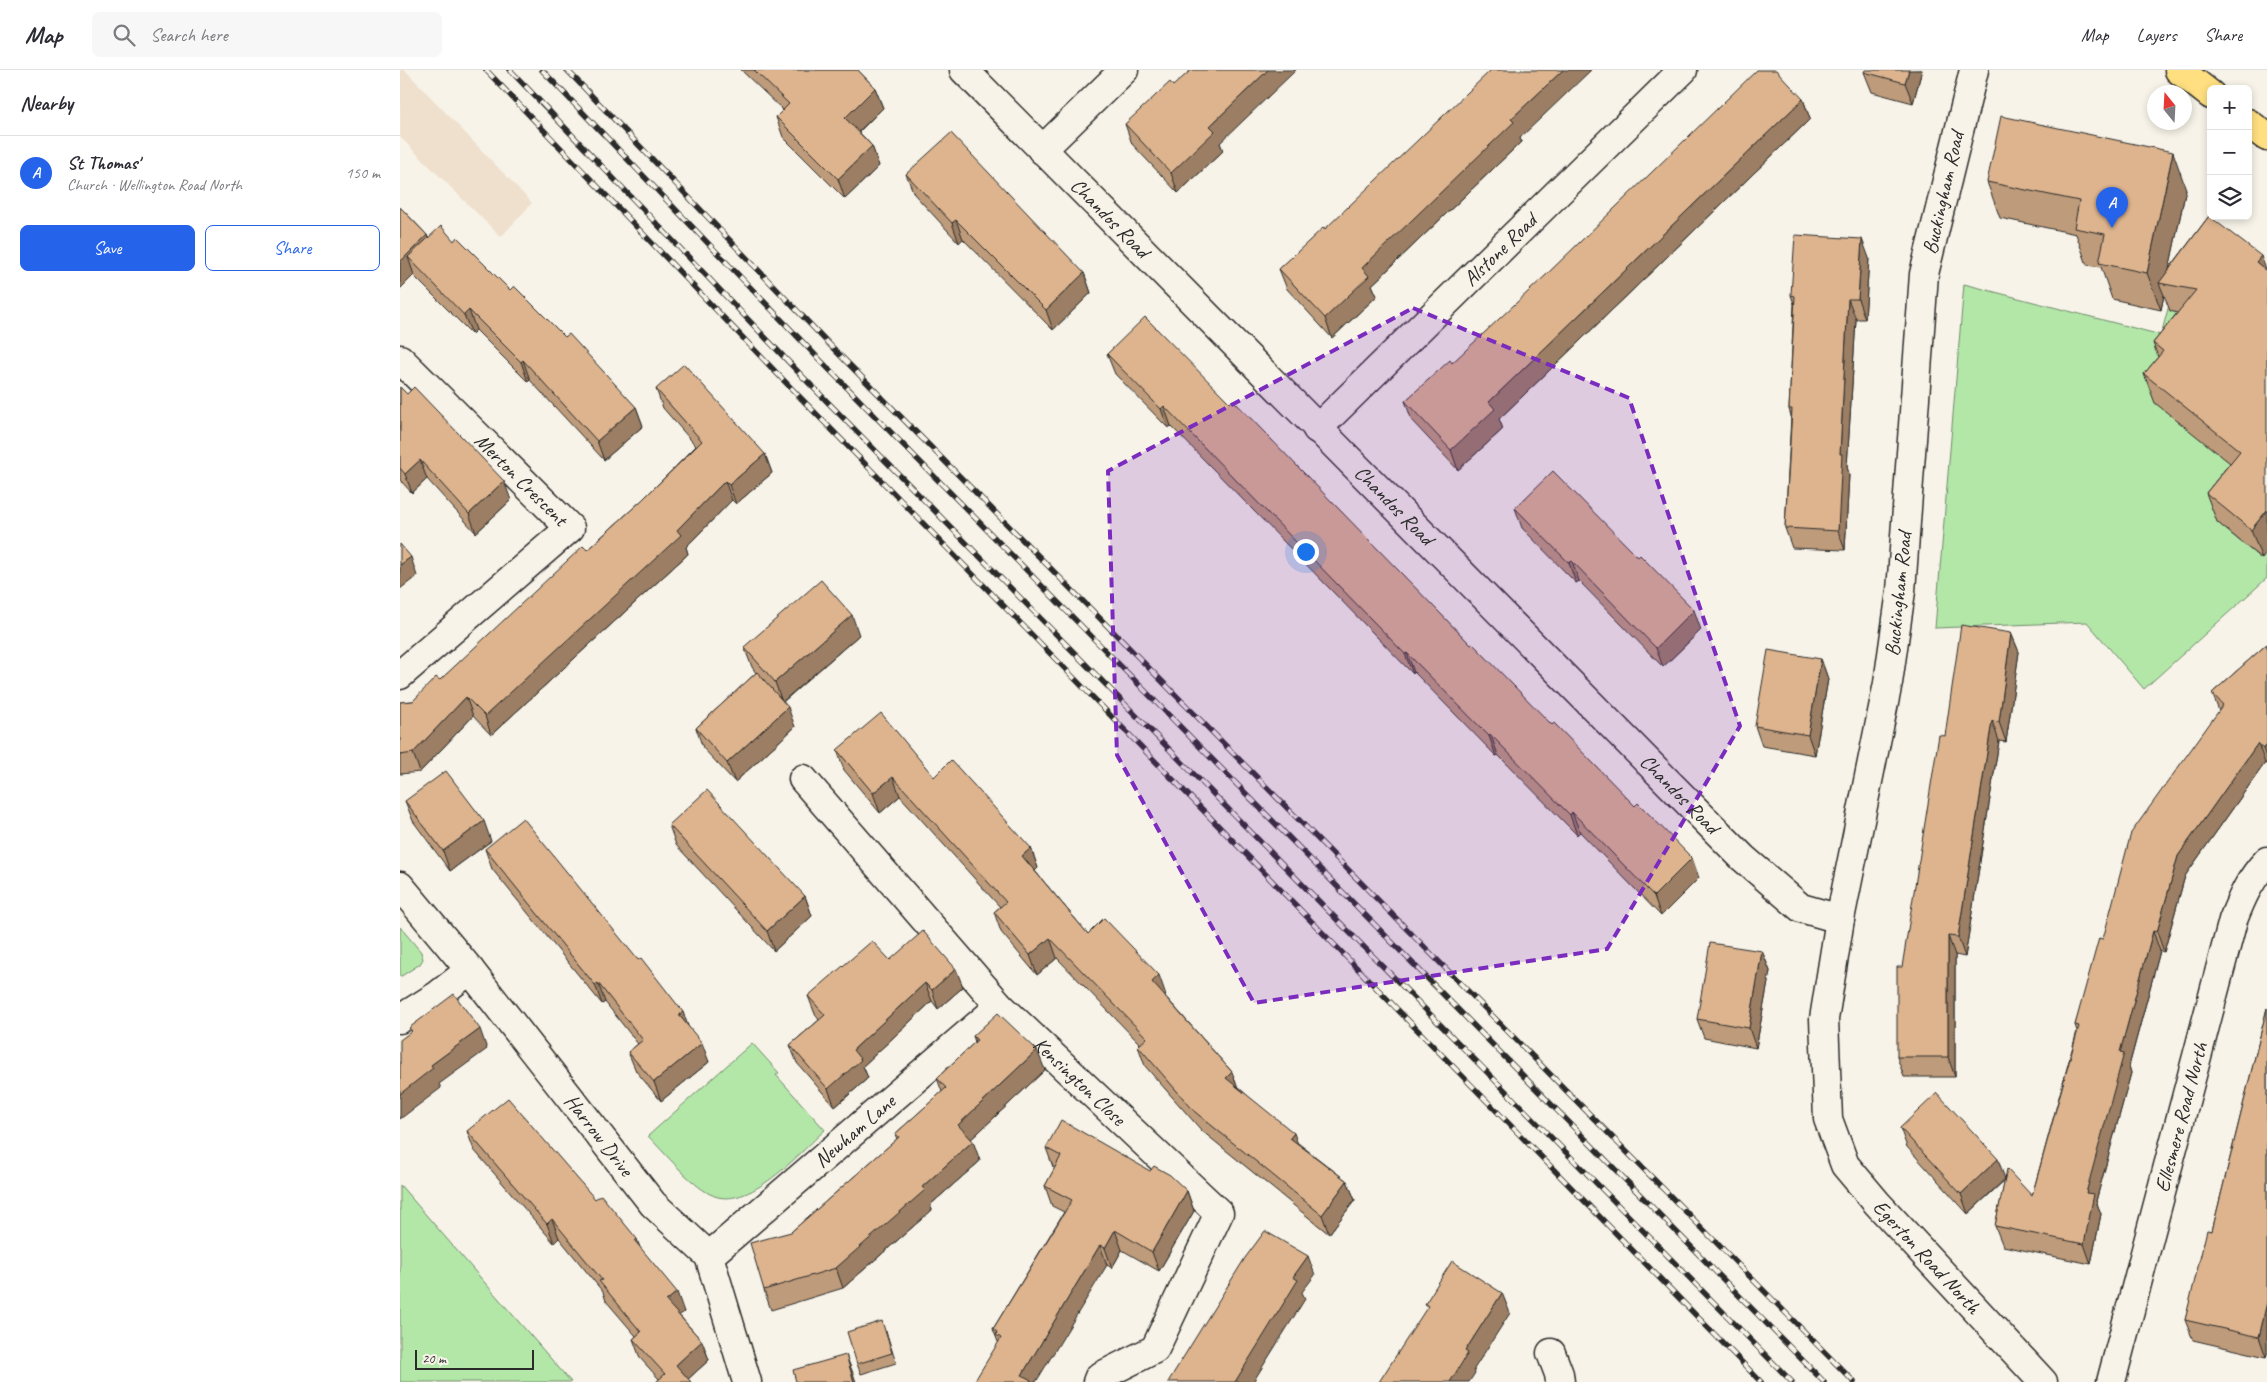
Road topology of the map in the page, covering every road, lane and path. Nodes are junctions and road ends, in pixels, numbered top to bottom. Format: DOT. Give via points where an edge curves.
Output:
graph roads {
  1 [pos="964,70"];
  2 [pos="1124,70"];
  3 [pos="1683,70"];
  4 [pos="1974,70"];
  5 [pos="2179,70"];
  6 [pos="2207,92"];
  7 [pos="2252,126"];
  8 [pos="2267,137"];
  9 [pos="1042,150"];
  10 [pos="400,358"];
  11 [pos="1317,429"];
  12 [pos="400,675"];
  13 [pos="803,779"];
  14 [pos="2267,861"];
  15 [pos="400,886"];
  16 [pos="1840,919"];
  17 [pos="470,970"];
  18 [pos="1000,1006"];
  19 [pos="400,1018"];
  20 [pos="1828,1119"];
  21 [pos="709,1256"];
  22 [pos="1551,1353"];
  23 [pos="747,1382"];
  24 [pos="1097,1382"];
  25 [pos="1560,1382"];
  26 [pos="2043,1382"];
  27 [pos="2110,1382"];
  1 -- 9 [label="street, Chandos Road"];
  2 -- 9 [label="street"];
  3 -- 11 [label="street, Alstone Road"];
  4 -- 16 [label="street, Buckingham Road" via="1924,274 1901,591 1888,683"];
  5 -- 6 [label="highway"];
  7 -- 8 [label="highway"];
  9 -- 11 [label="street, Chandos Road"];
  10 -- 12 [label="street, Merton Crescent" via="570,528"];
  11 -- 16 [label="street, Chandos Road" via="1743,858 1801,908"];
  13 -- 18 [label="street, Kensington Close"];
  14 -- 27 [label="street, Ellesmere Road North" via="2253,876 2241,897 2234,920"];
  15 -- 17 [label="street"];
  16 -- 20 [label="street, Buckingham Road" via="1824,1019"];
  17 -- 19 [label="street" via="438,995"];
  17 -- 21 [label="street, Harrow Drive" via="653,1204"];
  18 -- 21 [label="street, Newham Lane"];
  18 -- 24 [label="street, Kensington Close" via="1219,1213 1155,1349 1099,1377"];
  20 -- 26 [label="street, Egerton Road North" via="1845,1165"];
  21 -- 23 [label="street"];
  22 -- 25 [label="street"];
}
